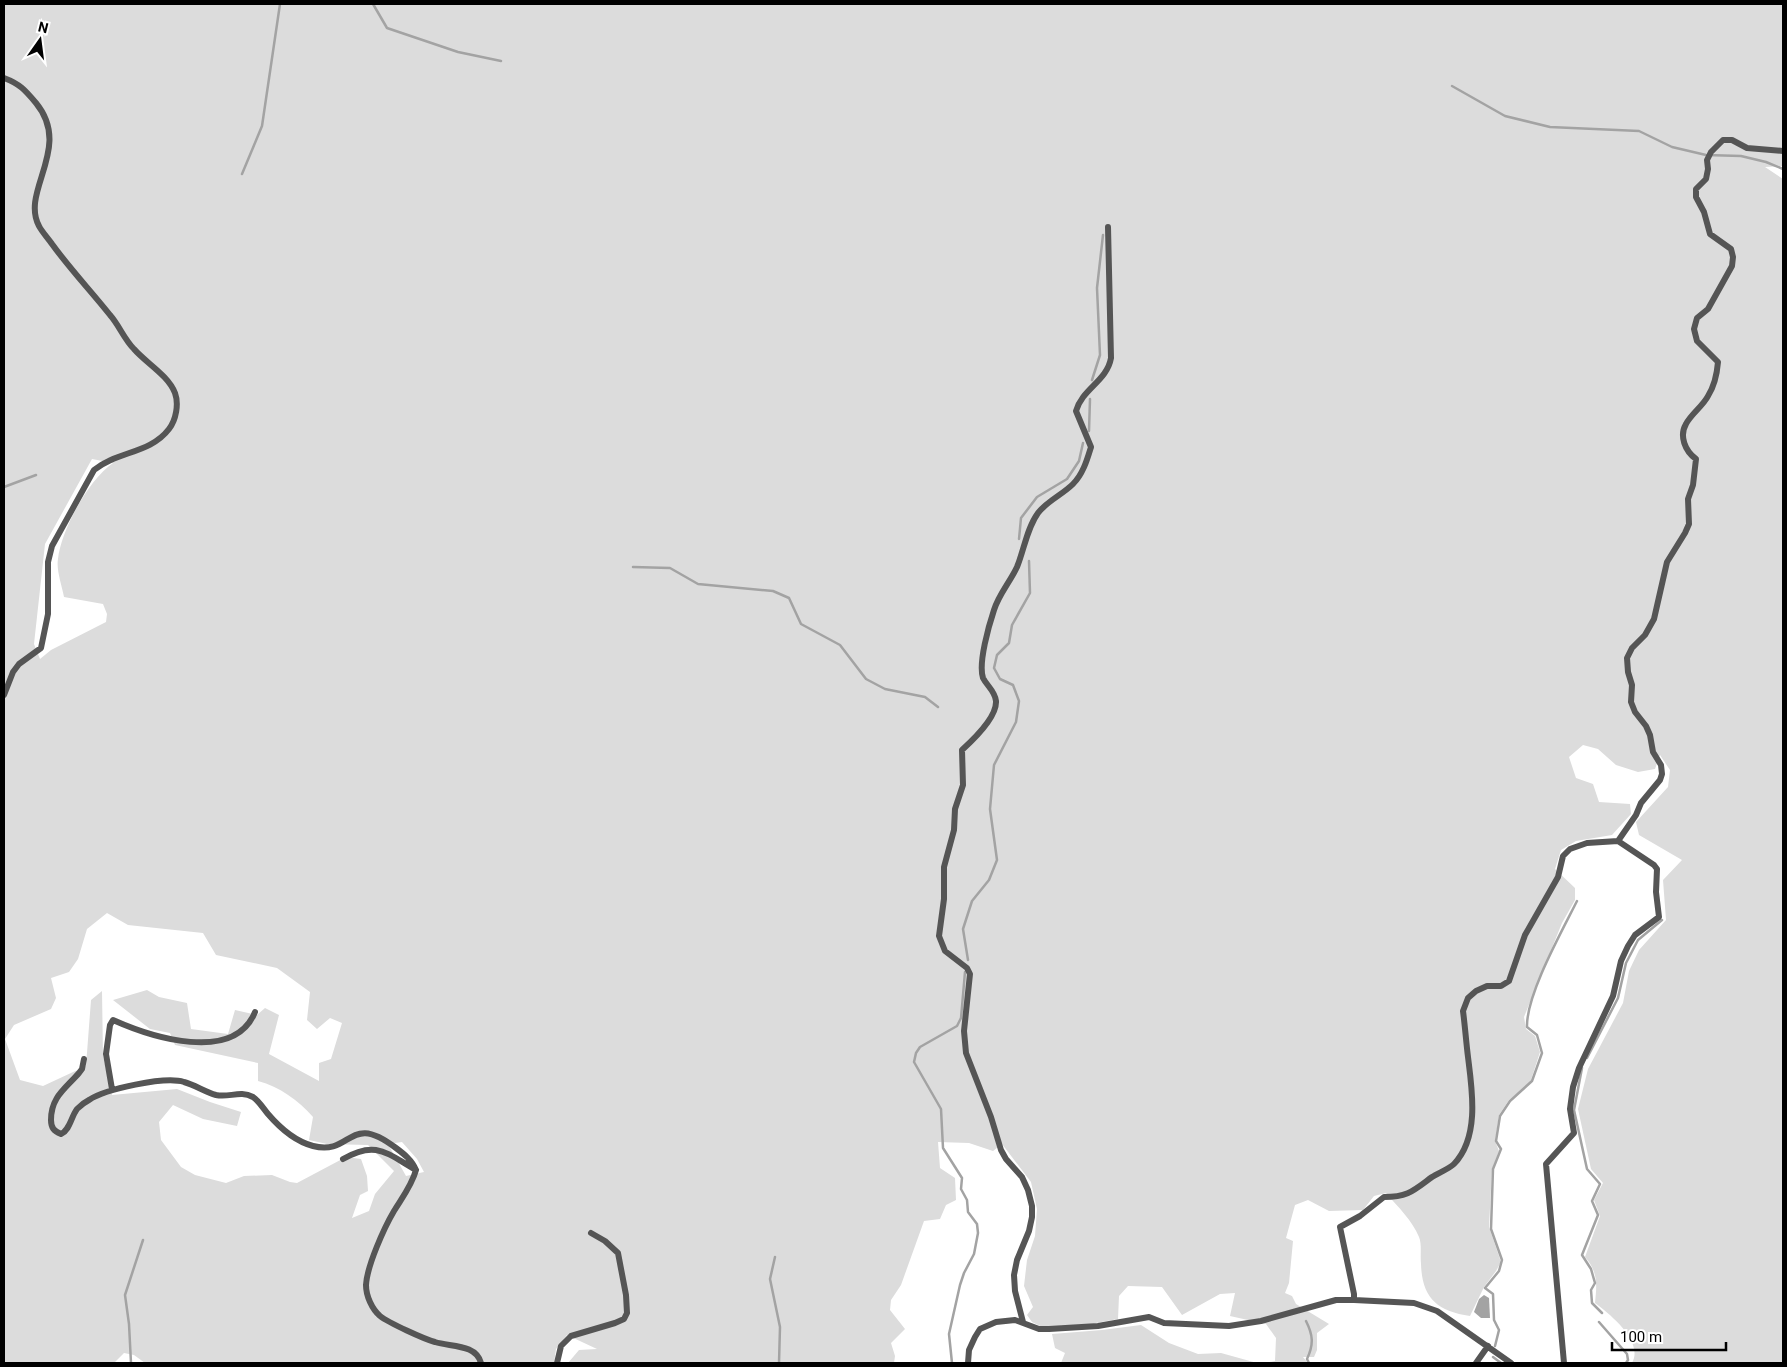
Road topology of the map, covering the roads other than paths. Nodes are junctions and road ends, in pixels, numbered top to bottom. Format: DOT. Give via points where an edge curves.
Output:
graph roads {
  1 [pos="4,78"];
  2 [pos="1783,151"];
  3 [pos="1108,227"];
  4 [pos="4,695"];
  5 [pos="1618,841"];
  6 [pos="255,1012"];
  7 [pos="84,1059"];
  8 [pos="112,1089"];
  9 [pos="343,1160"];
  10 [pos="416,1170"];
  11 [pos="591,1233"];
  12 [pos="1354,1300"];
  13 [pos="1023,1322"];
  14 [pos="1488,1346"];
  15 [pos="481,1363"];
  16 [pos="557,1363"];
  17 [pos="968,1363"];
  18 [pos="1476,1363"];
  19 [pos="1511,1363"];
  20 [pos="1564,1363"];
  1 -- 4 [label="street" via="23,88 41,109 49,128 50,150 34,206 39,226 71,270 111,315 132,348 170,384 176,394 177,405 174,420 160,438 134,452 103,462 94,470 52,546 48,562 48,614 41,648 19,664"];
  2 -- 5 [label="street" via="1747,148 1732,140 1723,140 1711,152 1706,179 1696,189 1710,234 1731,249 1732,266 1708,309 1697,318 1694,329 1697,341 1718,362 1717,376 1708,397 1685,425 1683,443 1690,455 1696,458 1688,499 1689,524 1667,562 1654,619 1627,658 1632,685 1631,702 1650,735 1662,774"];
  3 -- 13 [label="street" via="1111,358 1109,368 1079,400 1076,411 1092,447 1077,480 1042,508 1033,521 1018,565 994,608 982,665 983,677 996,702 989,721 962,750 963,785 955,808 954,830 944,868 939,936 945,952 967,968 970,974 964,1031 966,1053 1002,1150 1022,1177 1032,1206 1029,1231 1014,1275"];
  5 -- 12 [label="street" via="1587,843 1570,849 1563,856 1558,877 1525,936 1508,981 1501,986 1487,986 1468,998 1463,1011 1472,1116 1463,1151 1454,1165 1410,1193 1384,1197 1340,1227"];
  5 -- 20 [label="street" via="1657,869 1659,917 1635,935 1621,961 1613,996 1584,1054 1573,1087 1570,1109 1574,1133 1546,1164"];
  6 -- 8 [label="street" via="251,1022 237,1034 211,1042 147,1034 113,1020 106,1054"];
  7 -- 8 [label="street" via="82,1069 53,1102 51,1125 54,1131 66,1132 78,1108"];
  8 -- 10 [label="street" via="175,1080 215,1095 245,1093 255,1098 287,1134 302,1142 326,1148 355,1134 373,1134 384,1138 408,1157"];
  9 -- 10 [label="street" via="370,1148 382,1150"];
  10 -- 15 [label="street" via="369,1267 366,1286 371,1304 380,1316 436,1342 468,1349"];
  11 -- 16 [label="street" via="618,1253 627,1313 624,1319 571,1336 561,1346"];
  12 -- 13 [label="street" via="1336,1300 1261,1321 1230,1326 1164,1323 1149,1317 1058,1329 1039,1329"];
  12 -- 14 [label="street" via="1414,1303 1437,1311"];
  13 -- 17 [label="street" via="996,1322 980,1329 969,1350"];
  14 -- 18 [label="street"];
  14 -- 19 [label="street"];
}
